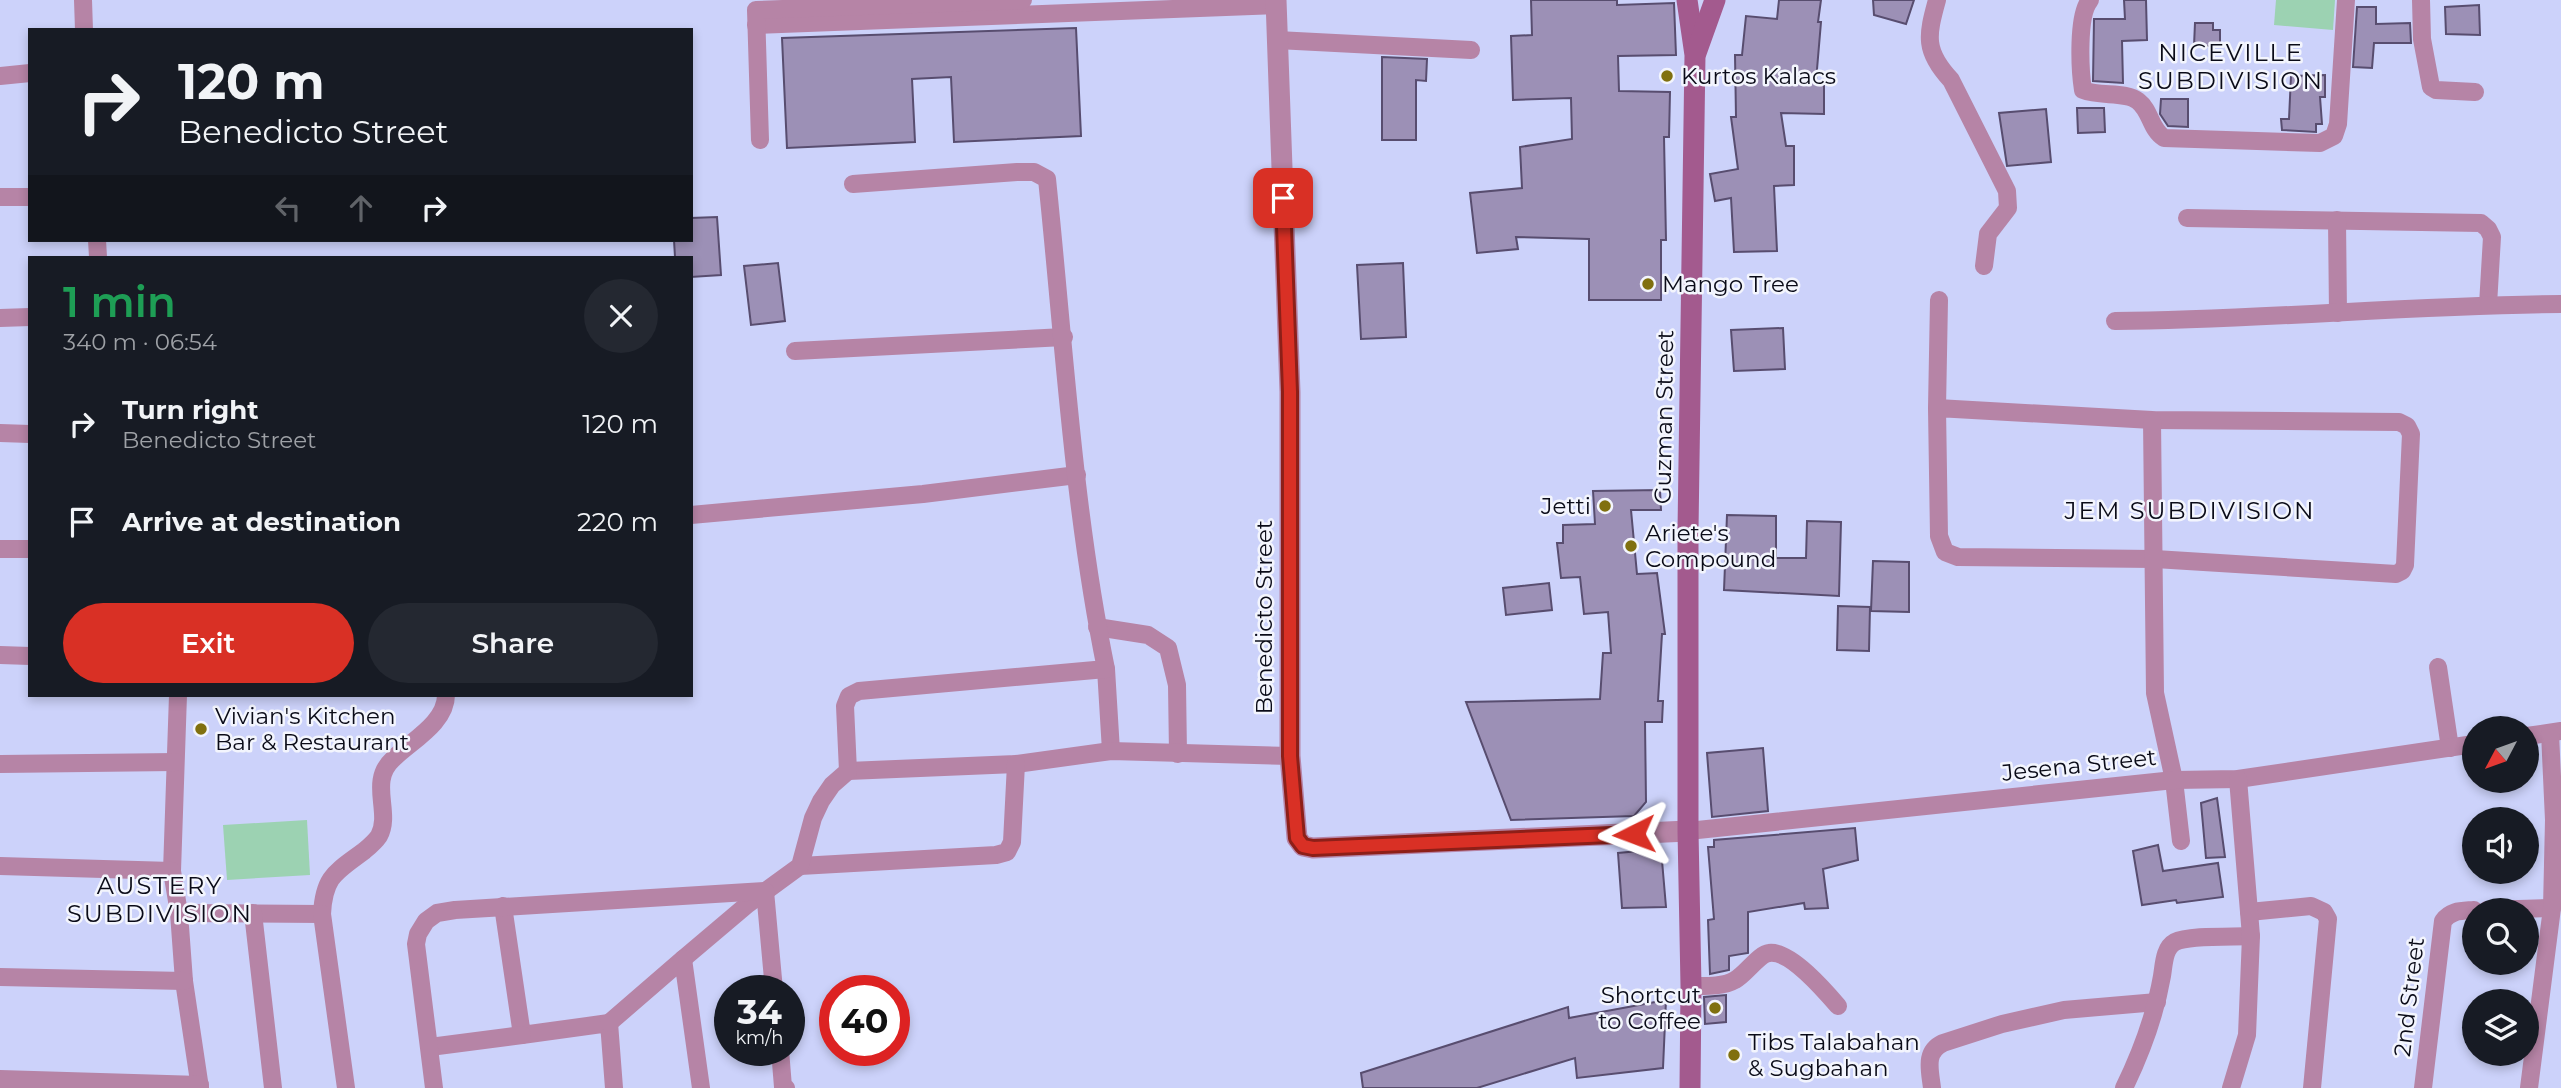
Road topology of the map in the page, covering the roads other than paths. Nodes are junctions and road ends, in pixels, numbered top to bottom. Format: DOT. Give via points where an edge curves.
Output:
graph roads {
  1 [pos="83,0"];
  2 [pos="1023,0"];
  3 [pos="1687,0"];
  4 [pos="1715,0"];
  5 [pos="1937,0"];
  6 [pos="2090,0"];
  7 [pos="2346,0"];
  8 [pos="2421,0"];
  9 [pos="1277,2"];
  10 [pos="1089,6"];
  11 [pos="930,11"];
  12 [pos="84,28"];
  13 [pos="1277,40"];
  14 [pos="1471,50"];
  15 [pos="1695,55"];
  16 [pos="28,73"];
  17 [pos="0,76"];
  18 [pos="2475,92"];
  19 [pos="760,140"];
  20 [pos="853,184"];
  21 [pos="0,197"];
  22 [pos="28,197"];
  23 [pos="2187,218"];
  24 [pos="2337,220"];
  25 [pos="1984,267"];
  26 [pos="1939,300"];
  27 [pos="2488,304"];
  28 [pos="2561,304"];
  29 [pos="2338,313"];
  30 [pos="28,317"];
  31 [pos="0,318"];
  32 [pos="2115,321"];
  33 [pos="1064,337"];
  34 [pos="795,351"];
  35 [pos="1937,408"];
  36 [pos="2152,420"];
  37 [pos="0,433"];
  38 [pos="28,434"];
  39 [pos="1077,475"];
  40 [pos="693,515"];
  41 [pos="0,550"];
  42 [pos="28,550"];
  43 [pos="2155,559"];
  44 [pos="1097,627"];
  45 [pos="0,655"];
  46 [pos="28,656"];
  47 [pos="2438,667"];
  48 [pos="1106,669"];
  49 [pos="178,697"];
  50 [pos="445,697"];
  51 [pos="2556,732"];
  52 [pos="2462,746"];
  53 [pos="2449,748"];
  54 [pos="1111,751"];
  55 [pos="1178,754"];
  56 [pos="1290,756"];
  57 [pos="175,762"];
  58 [pos="0,764"];
  59 [pos="1016,764"];
  60 [pos="848,771"];
  61 [pos="2238,779"];
  62 [pos="2174,780"];
  63 [pos="1688,831"];
  64 [pos="2181,841"];
  65 [pos="0,866"];
  66 [pos="800,866"];
  67 [pos="172,871"];
  68 [pos="765,891"];
  69 [pos="503,906"];
  70 [pos="2539,908"];
  71 [pos="2552,908"];
  72 [pos="2462,911"];
  73 [pos="2249,912"];
  74 [pos="179,913"];
  75 [pos="253,913"];
  76 [pos="321,914"];
  77 [pos="2250,936"];
  78 [pos="683,959"];
  79 [pos="773,975"];
  80 [pos="0,977"];
  81 [pos="184,981"];
  82 [pos="1691,986"];
  83 [pos="2157,1002"];
  84 [pos="1838,1006"];
  85 [pos="609,1023"];
  86 [pos="522,1035"];
  87 [pos="430,1047"];
  88 [pos="780,1066"];
  89 [pos="0,1079"];
  90 [pos="55,1085"];
  91 [pos="125,1085"];
  92 [pos="200,1086"];
  93 [pos="273,1088"];
  94 [pos="346,1088"];
  95 [pos="434,1088"];
  96 [pos="614,1088"];
  97 [pos="701,1088"];
  98 [pos="779,1088"];
  99 [pos="1689,1088"];
  100 [pos="1932,1088"];
  101 [pos="2124,1088"];
  102 [pos="2231,1088"];
  103 [pos="2312,1088"];
  104 [pos="2423,1088"];
  105 [pos="2529,1088"];
  1 -- 12 [label="street"];
  2 -- 11 [label="street"];
  3 -- 15 [label="main road, Guzman Street"];
  4 -- 15 [label="main road"];
  5 -- 25 [label="street" via="1928,33 1932,51 2007,191 2008,208 1988,234"];
  6 -- 7 [label="street" via="2082,34 2083,90 2130,96 2140,102 2164,138 2320,143 2334,136 2338,124"];
  8 -- 18 [label="street" via="2421,39 2431,87"];
  9 -- 10 [label="street"];
  9 -- 13 [label="street, Benedicto Street"];
  10 -- 11 [label="street"];
  11 -- 19 [label="street" via="756,17"];
  13 -- 14 [label="street"];
  13 -- 56 [label="street, Benedicto Street" via="1290,392"];
  15 -- 63 [label="main road, Guzman Street"];
  16 -- 17 [label="street"];
  20 -- 33 [label="street" via="1017,172 1034,172 1047,179"];
  21 -- 22 [label="street"];
  23 -- 24 [label="street"];
  24 -- 27 [label="street" via="2486,225 2492,237"];
  24 -- 29 [label="street"];
  26 -- 35 [label="street"];
  27 -- 28 [label="street"];
  27 -- 29 [label="street"];
  29 -- 32 [label="street"];
  30 -- 31 [label="street"];
  33 -- 34 [label="street"];
  33 -- 39 [label="street"];
  35 -- 36 [label="street"];
  35 -- 43 [label="street" via="1939,536 1945,552 1958,557"];
  36 -- 43 [label="street"];
  36 -- 43 [label="street" via="2399,422 2411,433 2405,565 2396,574"];
  37 -- 38 [label="street"];
  39 -- 40 [label="street"];
  39 -- 44 [label="street"];
  41 -- 42 [label="street"];
  43 -- 62 [label="street" via="2155,693"];
  44 -- 48 [label="street"];
  44 -- 55 [label="street" via="1148,635 1168,648 1177,685"];
  45 -- 46 [label="street"];
  47 -- 53 [label="street"];
  48 -- 54 [label="street"];
  48 -- 60 [label="street" via="859,691 849,696 845,706"];
  49 -- 57 [label="street"];
  50 -- 76 [label="street" via="440,717 386,767 380,834 329,880"];
  51 -- 71 [label="street"];
  52 -- 53 [label="street, Jesena Street"];
  53 -- 61 [label="street, Jesena Street"];
  54 -- 55 [label="street"];
  54 -- 59 [label="street"];
  55 -- 56 [label="street"];
  56 -- 63 [label="street, Benedicto Street" via="1297,838 1303,846"];
  57 -- 58 [label="street"];
  57 -- 67 [label="street"];
  59 -- 60 [label="street"];
  59 -- 66 [label="street" via="1012,842 1007,852"];
  60 -- 66 [label="street" via="821,801"];
  61 -- 62 [label="street, Jesena Street"];
  61 -- 73 [label="street"];
  62 -- 63 [label="street, Jesena Street"];
  62 -- 64 [label="street"];
  63 -- 82 [label="main road, Guzman Street"];
  65 -- 67 [label="street"];
  66 -- 68 [label="street"];
  67 -- 74 [label="street"];
  68 -- 69 [label="street"];
  68 -- 78 [label="street"];
  68 -- 79 [label="street"];
  69 -- 86 [label="street"];
  69 -- 87 [label="street" via="437,914 418,934"];
  70 -- 71 [label="street"];
  71 -- 105 [label="street"];
  72 -- 104 [label="street, 2nd Street" via="2448,914 2443,921"];
  73 -- 77 [label="street"];
  73 -- 103 [label="street" via="2311,906 2328,919"];
  74 -- 75 [label="street"];
  74 -- 81 [label="street"];
  75 -- 76 [label="street"];
  75 -- 93 [label="street"];
  76 -- 94 [label="street"];
  77 -- 83 [label="street" via="2183,939 2171,944"];
  77 -- 102 [label="street" via="2247,1035"];
  78 -- 85 [label="street"];
  78 -- 97 [label="street"];
  80 -- 81 [label="street"];
  81 -- 92 [label="street"];
  82 -- 84 [label="street" via="1734,981 1770,952 1783,955 1803,970"];
  82 -- 99 [label="main road, Guzman Street"];
  83 -- 100 [label="street" via="2064,1010 1935,1046 1929,1058"];
  83 -- 101 [label="street" via="2144,1046"];
  85 -- 86 [label="street"];
  85 -- 96 [label="street"];
  86 -- 87 [label="street"];
  87 -- 95 [label="street"];
  88 -- 98 [label="street"];
  89 -- 90 [label="street"];
  90 -- 91 [label="street"];
  91 -- 92 [label="street"];
}
